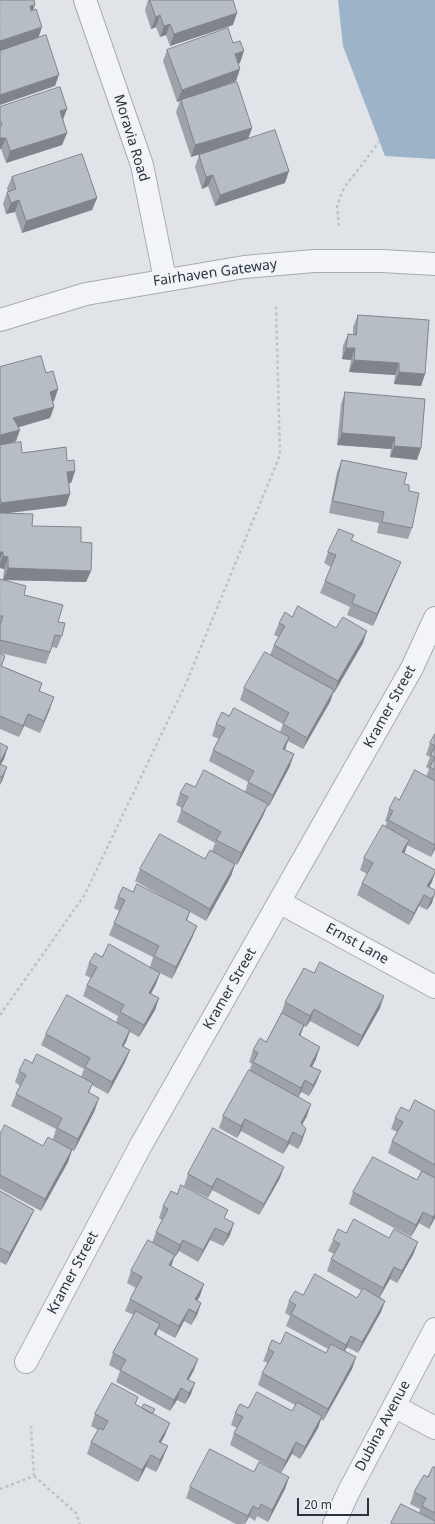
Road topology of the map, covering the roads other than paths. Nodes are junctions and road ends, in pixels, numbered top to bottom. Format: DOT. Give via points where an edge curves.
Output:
graph roads {
  1 [pos="86,0"];
  2 [pos="435,264"];
  3 [pos="165,279"];
  4 [pos="0,320"];
  5 [pos="435,618"];
  6 [pos="279,902"];
  7 [pos="435,987"];
  8 [pos="435,1329"];
  9 [pos="26,1362"];
  10 [pos="394,1406"];
  11 [pos="435,1428"];
  12 [pos="334,1524"];
  1 -- 3 [label="street, Moravia Road" via="142,166"];
  2 -- 3 [label="street, Fairhaven Gateway" via="314,261 244,267"];
  3 -- 4 [label="street, Fairhaven Gateway" via="86,294"];
  5 -- 6 [label="street, Kramer Street" via="412,668"];
  6 -- 7 [label="street, Ernst Lane"];
  6 -- 9 [label="street, Kramer Street" via="141,1145"];
  8 -- 10 [label="street, Dubina Avenue"];
  10 -- 11 [label="street"];
  10 -- 12 [label="street, Dubina Avenue"];
}
